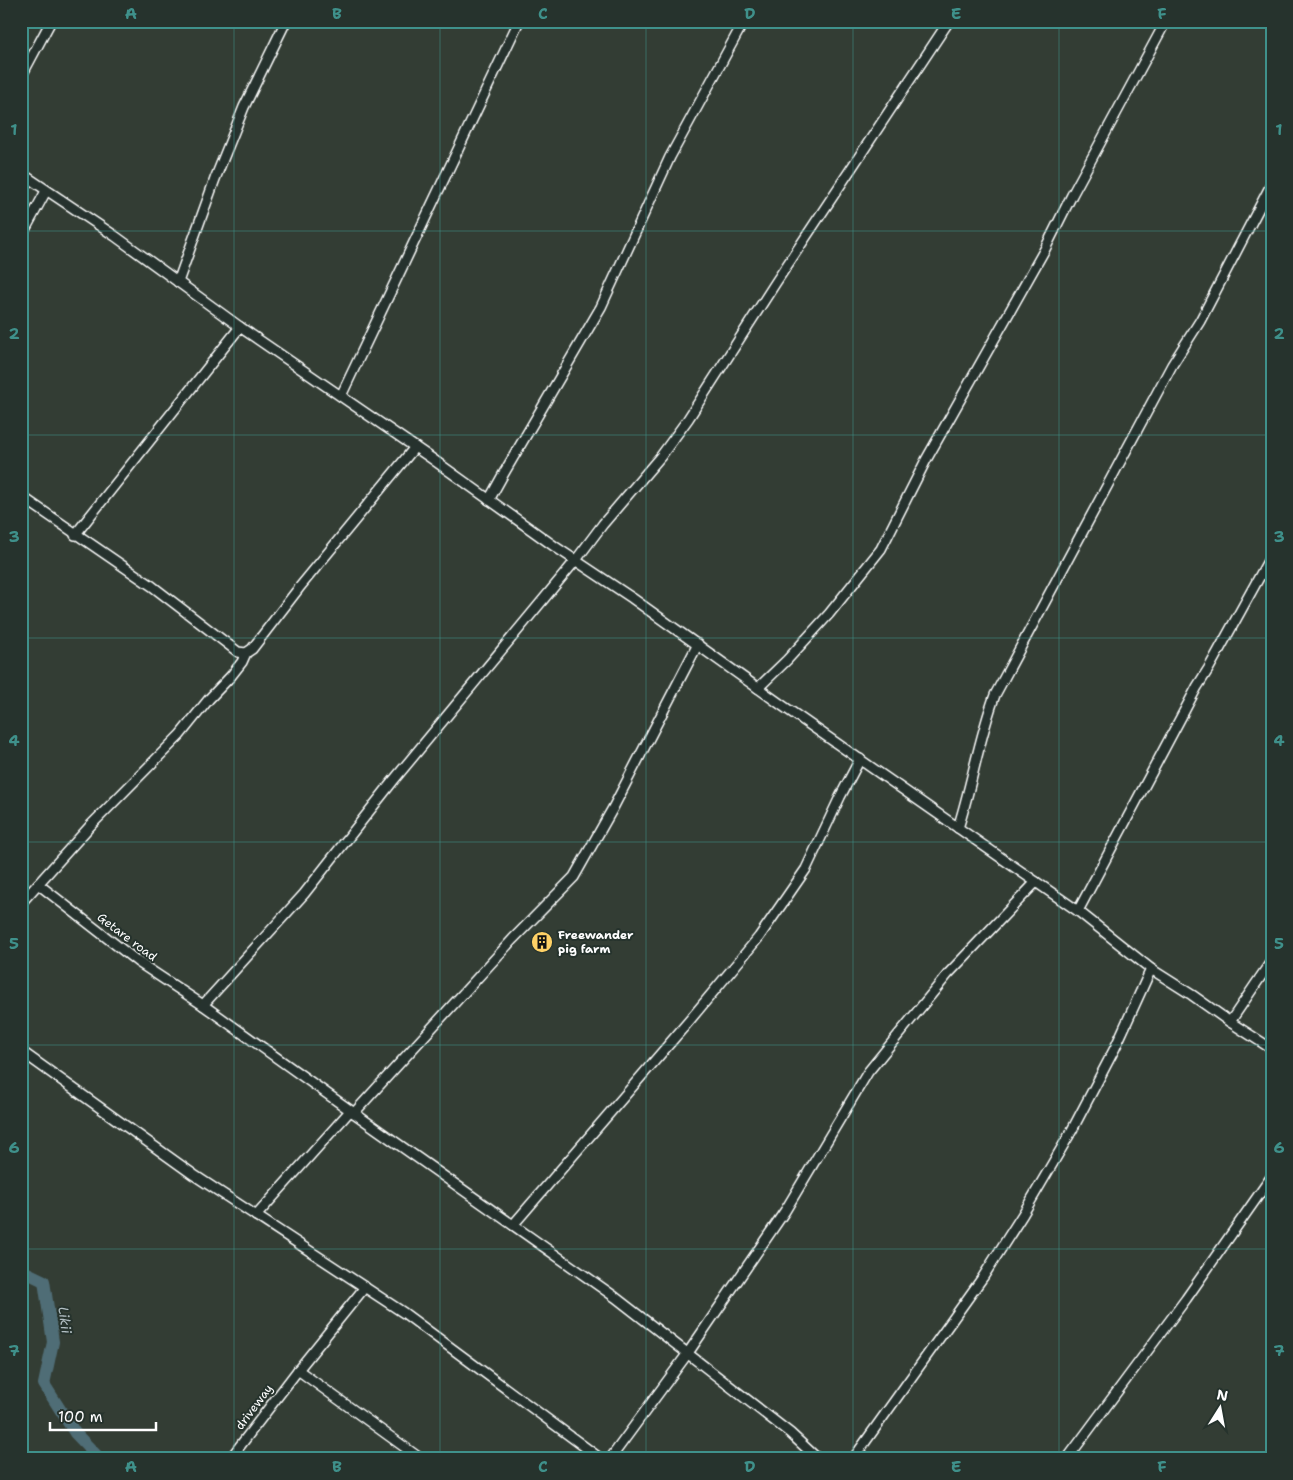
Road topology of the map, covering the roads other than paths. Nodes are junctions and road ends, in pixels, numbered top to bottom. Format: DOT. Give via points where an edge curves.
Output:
graph roads {
  1 [pos="51,21"];
  2 [pos="286,21"];
  3 [pos="519,21"];
  4 [pos="744,21"];
  5 [pos="949,21"];
  6 [pos="1166,21"];
  7 [pos="21,77"];
  8 [pos="21,174"];
  9 [pos="1272,183"];
  10 [pos="46,192"];
  11 [pos="21,237"];
  12 [pos="178,282"];
  13 [pos="240,327"];
  14 [pos="340,396"];
  15 [pos="415,447"];
  16 [pos="21,496"];
  17 [pos="489,500"];
  18 [pos="76,535"];
  19 [pos="1272,554"];
  20 [pos="576,560"];
  21 [pos="698,644"];
  22 [pos="246,654"];
  23 [pos="758,688"];
  24 [pos="860,759"];
  25 [pos="958,828"];
  26 [pos="1036,882"];
  27 [pos="38,884"];
  28 [pos="21,903"];
  29 [pos="1078,911"];
  30 [pos="1272,960"];
  31 [pos="1150,968"];
  32 [pos="203,1005"];
  33 [pos="1230,1022"];
  34 [pos="1272,1050"];
  35 [pos="21,1051"];
  36 [pos="352,1112"];
  37 [pos="1272,1176"];
  38 [pos="256,1216"];
  39 [pos="513,1225"];
  40 [pos="365,1287"];
  41 [pos="688,1353"];
  42 [pos="298,1370"];
  43 [pos="230,1459"];
  44 [pos="421,1459"];
  45 [pos="601,1459"];
  46 [pos="610,1459"];
  47 [pos="818,1459"];
  48 [pos="853,1459"];
  49 [pos="1067,1459"];
  1 -- 7 [label="street"];
  2 -- 12 [label="street" via="231,138"];
  3 -- 14 [label="street"];
  4 -- 17 [label="street" via="670,157 601,307"];
  5 -- 20 [label="street" via="688,420"];
  6 -- 23 [label="street" via="881,548 829,614"];
  8 -- 10 [label="street"];
  9 -- 25 [label="street" via="995,695"];
  10 -- 11 [label="street"];
  10 -- 12 [label="street" via="115,236"];
  12 -- 13 [label="street"];
  13 -- 14 [label="street"];
  13 -- 18 [label="street"];
  14 -- 15 [label="street"];
  15 -- 17 [label="street"];
  15 -- 22 [label="street"];
  16 -- 18 [label="street"];
  17 -- 20 [label="street"];
  18 -- 22 [label="street" via="152,586 238,652"];
  19 -- 29 [label="street" via="1184,710"];
  20 -- 21 [label="street"];
  20 -- 32 [label="street" via="304,894"];
  21 -- 23 [label="street"];
  21 -- 36 [label="street" via="574,877"];
  22 -- 27 [label="street" via="180,735"];
  23 -- 24 [label="street"];
  24 -- 25 [label="street"];
  24 -- 39 [label="street" via="806,869 758,937"];
  25 -- 26 [label="street"];
  26 -- 29 [label="street"];
  26 -- 41 [label="street" via="948,974 868,1072 785,1211"];
  27 -- 28 [label="street"];
  27 -- 32 [label="street, Getare road" via="138,962"];
  29 -- 31 [label="street"];
  30 -- 33 [label="street"];
  31 -- 33 [label="street"];
  31 -- 48 [label="street" via="1115,1048 1023,1214 983,1277"];
  32 -- 36 [label="street, Getare road"];
  33 -- 34 [label="street"];
  35 -- 38 [label="street" via="194,1176"];
  36 -- 38 [label="street"];
  36 -- 39 [label="street, Getare road"];
  37 -- 49 [label="street"];
  38 -- 40 [label="street"];
  39 -- 41 [label="street, Getare road"];
  40 -- 42 [label="street, driveway"];
  40 -- 45 [label="street"];
  41 -- 46 [label="street"];
  41 -- 47 [label="street, Getare road"];
  42 -- 43 [label="street, driveway"];
  42 -- 44 [label="street"];
}
